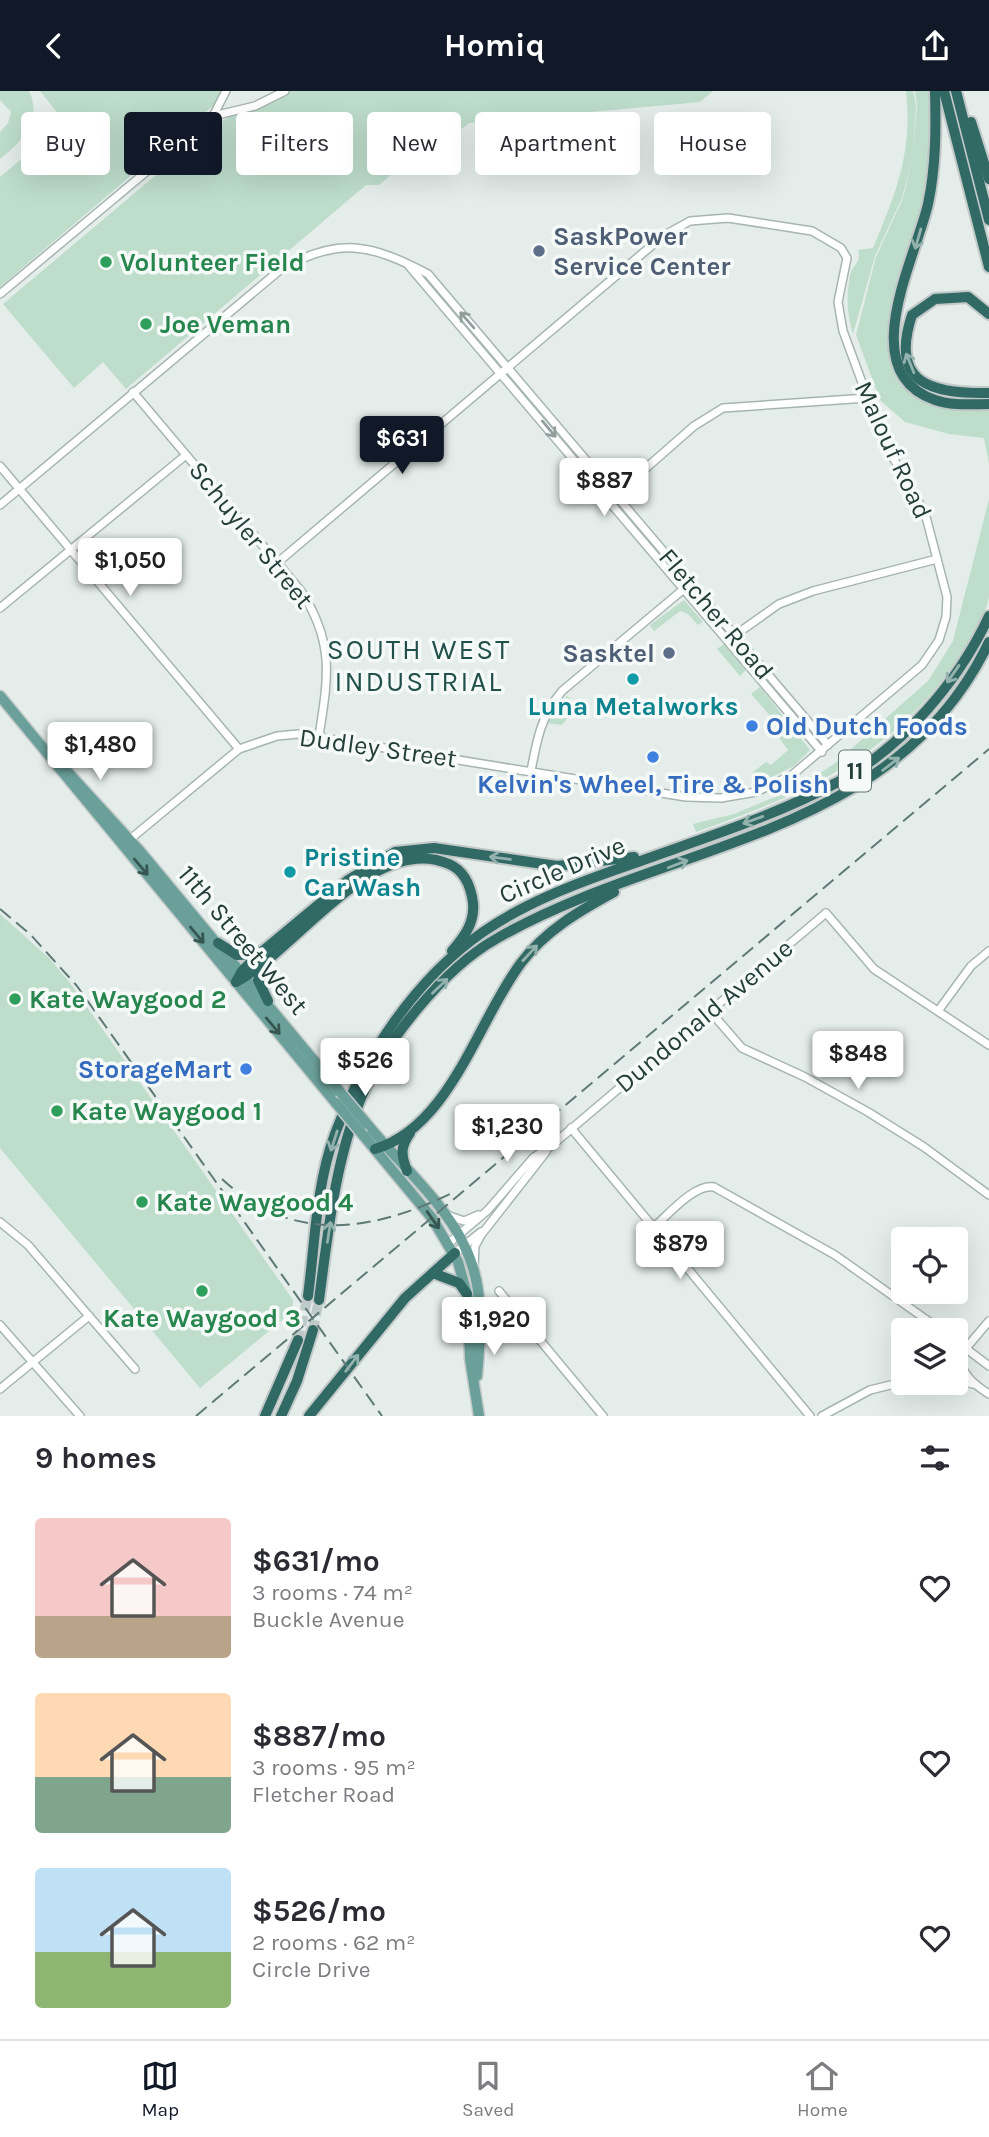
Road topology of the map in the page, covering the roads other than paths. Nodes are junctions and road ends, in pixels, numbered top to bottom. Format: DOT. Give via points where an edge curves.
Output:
graph roads {
  1 [pos="226,91"];
  2 [pos="285,91"];
  3 [pos="934,91"];
  4 [pos="944,91"];
  5 [pos="959,91"];
  6 [pos="216,112"];
  7 [pos="222,114"];
  8 [pos="143,175"];
  9 [pos="989,179"];
  10 [pos="989,220"];
  11 [pos="989,267"];
  12 [pos="0,294"];
  13 [pos="989,314"];
  14 [pos="505,370"];
  15 [pos="133,392"];
  16 [pos="989,393"];
  17 [pos="867,398"];
  18 [pos="989,404"];
  19 [pos="186,455"];
  20 [pos="0,466"];
  21 [pos="19,489"];
  22 [pos="615,495"];
  23 [pos="608,502"];
  24 [pos="0,505"];
  25 [pos="71,550"];
  26 [pos="937,559"];
  27 [pos="277,563"];
  28 [pos="686,586"];
  29 [pos="0,608"];
  30 [pos="989,616"];
  31 [pos="731,638"];
  32 [pos="989,642"];
  33 [pos="989,649"];
  34 [pos="974,674"];
  35 [pos="0,696"];
  36 [pos="319,736"];
  37 [pos="239,749"];
  38 [pos="825,749"];
  39 [pos="531,771"];
  40 [pos="127,843"];
  41 [pos="664,852"];
  42 [pos="634,880"];
  43 [pos="218,943"];
  44 [pos="989,951"];
  45 [pos="261,958"];
  46 [pos="241,976"];
  47 [pos="424,986"];
  48 [pos="268,1001"];
  49 [pos="709,1010"];
  50 [pos="938,1011"];
  51 [pos="989,1045"];
  52 [pos="571,1128"];
  53 [pos="411,1131"];
  54 [pos="551,1146"];
  55 [pos="380,1147"];
  56 [pos="407,1171"];
  57 [pos="989,1195"];
  58 [pos="488,1210"];
  59 [pos="443,1214"];
  60 [pos="0,1222"];
  61 [pos="486,1227"];
  62 [pos="654,1227"];
  63 [pos="461,1240"];
  64 [pos="452,1248"];
  65 [pos="475,1272"];
  66 [pos="433,1273"];
  67 [pos="499,1291"];
  68 [pos="467,1294"];
  69 [pos="89,1316"];
  70 [pos="924,1318"];
  71 [pos="989,1321"];
  72 [pos="0,1325"];
  73 [pos="313,1330"];
  74 [pos="298,1340"];
  75 [pos="968,1346"];
  76 [pos="968,1350"];
  77 [pos="32,1362"];
  78 [pos="989,1366"];
  79 [pos="135,1369"];
  80 [pos="968,1378"];
  81 [pos="968,1383"];
  82 [pos="891,1385"];
  83 [pos="974,1385"];
  84 [pos="0,1389"];
  85 [pos="476,1392"];
  86 [pos="989,1394"];
  87 [pos="80,1416"];
  88 [pos="265,1416"];
  89 [pos="281,1416"];
  90 [pos="309,1416"];
  91 [pos="478,1416"];
  92 [pos="603,1416"];
  93 [pos="810,1416"];
  94 [pos="822,1416"];
  1 -- 6 [label="street"];
  2 -- 7 [label="street" via="255,106"];
  3 -- 18 [label="highway, one-way" via="930,193 893,325 894,352 898,371 920,393 937,401"];
  4 -- 11 [label="highway"];
  5 -- 9 [label="highway"];
  5 -- 10 [label="highway"];
  8 -- 12 [label="street"];
  16 -- 13 [label="highway, one-way" via="950,394 927,386 908,364 905,348 912,315 935,299 968,297"];
  14 -- 15 [label="street, Fletcher Road" via="409,266 370,250 348,247 324,249 280,270"];
  14 -- 17 [label="street, Malouf Road" via="669,232 690,221 727,218 812,231 841,248 847,258 839,319"];
  14 -- 22 [label="street, Fletcher Road"];
  14 -- 23 [label="street, Fletcher Road, one-way"];
  14 -- 27 [label="street, Malouf Road"];
  15 -- 19 [label="street, Schuyler Street"];
  15 -- 21 [label="street, Fletcher Road"];
  17 -- 22 [label="street" via="723,408 694,426"];
  17 -- 26 [label="street, Malouf Road" via="884,442 920,501"];
  19 -- 25 [label="street"];
  19 -- 27 [label="street, Schuyler Street"];
  20 -- 21 [label="street"];
  21 -- 24 [label="street, Fletcher Road"];
  21 -- 25 [label="street"];
  22 -- 23 [label="street"];
  22 -- 28 [label="street, Fletcher Road"];
  23 -- 28 [label="street, Fletcher Road"];
  25 -- 29 [label="street"];
  25 -- 37 [label="street"];
  26 -- 31 [label="street" via="779,604"];
  26 -- 38 [label="street, Malouf Road" via="947,597 939,640 922,665"];
  27 -- 36 [label="street, Schuyler Street" via="316,613 327,647 328,679"];
  28 -- 31 [label="street, Fletcher Road"];
  28 -- 39 [label="street" via="562,691 540,726"];
  30 -- 41 [label="highway, Circle Drive / 11, one-way" via="944,686 913,723 868,762 773,813"];
  31 -- 38 [label="street, Fletcher Road"];
  32 -- 34 [label="highway, Circle Drive / 11"];
  33 -- 34 [label="highway"];
  42 -- 34 [label="highway, Circle Drive / 11, one-way" via="821,808 854,790 919,740"];
  35 -- 40 [label="main road, 11th Street West" via="58,770"];
  36 -- 37 [label="street, Dudley Street" via="277,736"];
  36 -- 39 [label="street, Dudley Street"];
  37 -- 40 [label="street"];
  38 -- 39 [label="street, Dudley Street" via="770,787 711,798"];
  40 -- 43 [label="main road, 11th Street West"];
  40 -- 46 [label="main road, 11th Street West, one-way"];
  41 -- 45 [label="highway, one-way" via="556,866 434,848 395,852 348,880"];
  41 -- 47 [label="highway, Circle Drive / 11" via="577,883 507,917 472,940"];
  47 -- 42 [label="highway, Circle Drive / 11, one-way" via="372,1056 335,1135 323,1183 314,1298 338,1178 360,1099 383,1055 416,1010 493,940 567,902"];
  53 -- 42 [label="highway, one-way" via="438,1102 522,962 575,913"];
  43 -- 45 [label="highway" via="237,955"];
  43 -- 46 [label="main road, 11th Street West"];
  44 -- 50 [label="street" via="971,966"];
  45 -- 46 [label="highway"];
  45 -- 47 [label="highway" via="376,872 398,862 430,859 445,862 460,873 471,889 473,911 470,927"];
  45 -- 48 [label="highway" via="258,980"];
  46 -- 48 [label="main road, 11th Street West"];
  46 -- 55 [label="main road, 11th Street West, one-way, bridge" via="336,1103 363,1135"];
  48 -- 55 [label="main road, 11th Street West, bridge" via="367,1123"];
  49 -- 50 [label="street, Dundonald Avenue" via="826,913 874,969"];
  49 -- 52 [label="street, Dundonald Avenue"];
  49 -- 57 [label="street" via="742,1048 868,1112"];
  50 -- 51 [label="street"];
  52 -- 54 [label="street, Dundonald Avenue"];
  52 -- 62 [label="street"];
  53 -- 55 [label="highway"];
  53 -- 56 [label="highway" via="401,1155"];
  54 -- 58 [label="street, Dundonald Avenue" via="533,1158"];
  54 -- 61 [label="street, Dundonald Avenue"];
  55 -- 56 [label="main road, 11th Street West"];
  55 -- 64 [label="main road, 11th Street West, one-way"];
  56 -- 59 [label="main road, 11th Street West"];
  58 -- 59 [label="street" via="464,1221"];
  58 -- 63 [label="street, Dundonald Avenue"];
  59 -- 63 [label="main road, 11th Street West"];
  60 -- 69 [label="street" via="29,1245"];
  61 -- 63 [label="street, Dundonald Avenue"];
  61 -- 65 [label="street, Dundonald Avenue" via="475,1246"];
  62 -- 70 [label="street" via="697,1191 714,1187 835,1255"];
  62 -- 93 [label="street"];
  63 -- 64 [label="street, Dundonald Avenue"];
  63 -- 65 [label="main road, 11th Street West"];
  64 -- 66 [label="highway"];
  64 -- 68 [label="main road, 11th Street West"];
  65 -- 85 [label="main road, 11th Street West" via="481,1320"];
  66 -- 68 [label="highway" via="459,1283"];
  90 -- 66 [label="highway, one-way" via="405,1298"];
  67 -- 92 [label="street"];
  68 -- 85 [label="main road, 11th Street West"];
  69 -- 77 [label="street"];
  69 -- 79 [label="street"];
  71 -- 75 [label="street"];
  72 -- 77 [label="street"];
  73 -- 89 [label="highway"];
  74 -- 88 [label="highway"];
  76 -- 78 [label="street"];
  77 -- 84 [label="street"];
  77 -- 87 [label="street"];
  80 -- 83 [label="street"];
  81 -- 83 [label="street"];
  82 -- 94 [label="street" via="870,1390"];
  83 -- 86 [label="street"];
  85 -- 91 [label="main road, 11th Street West"];
}
